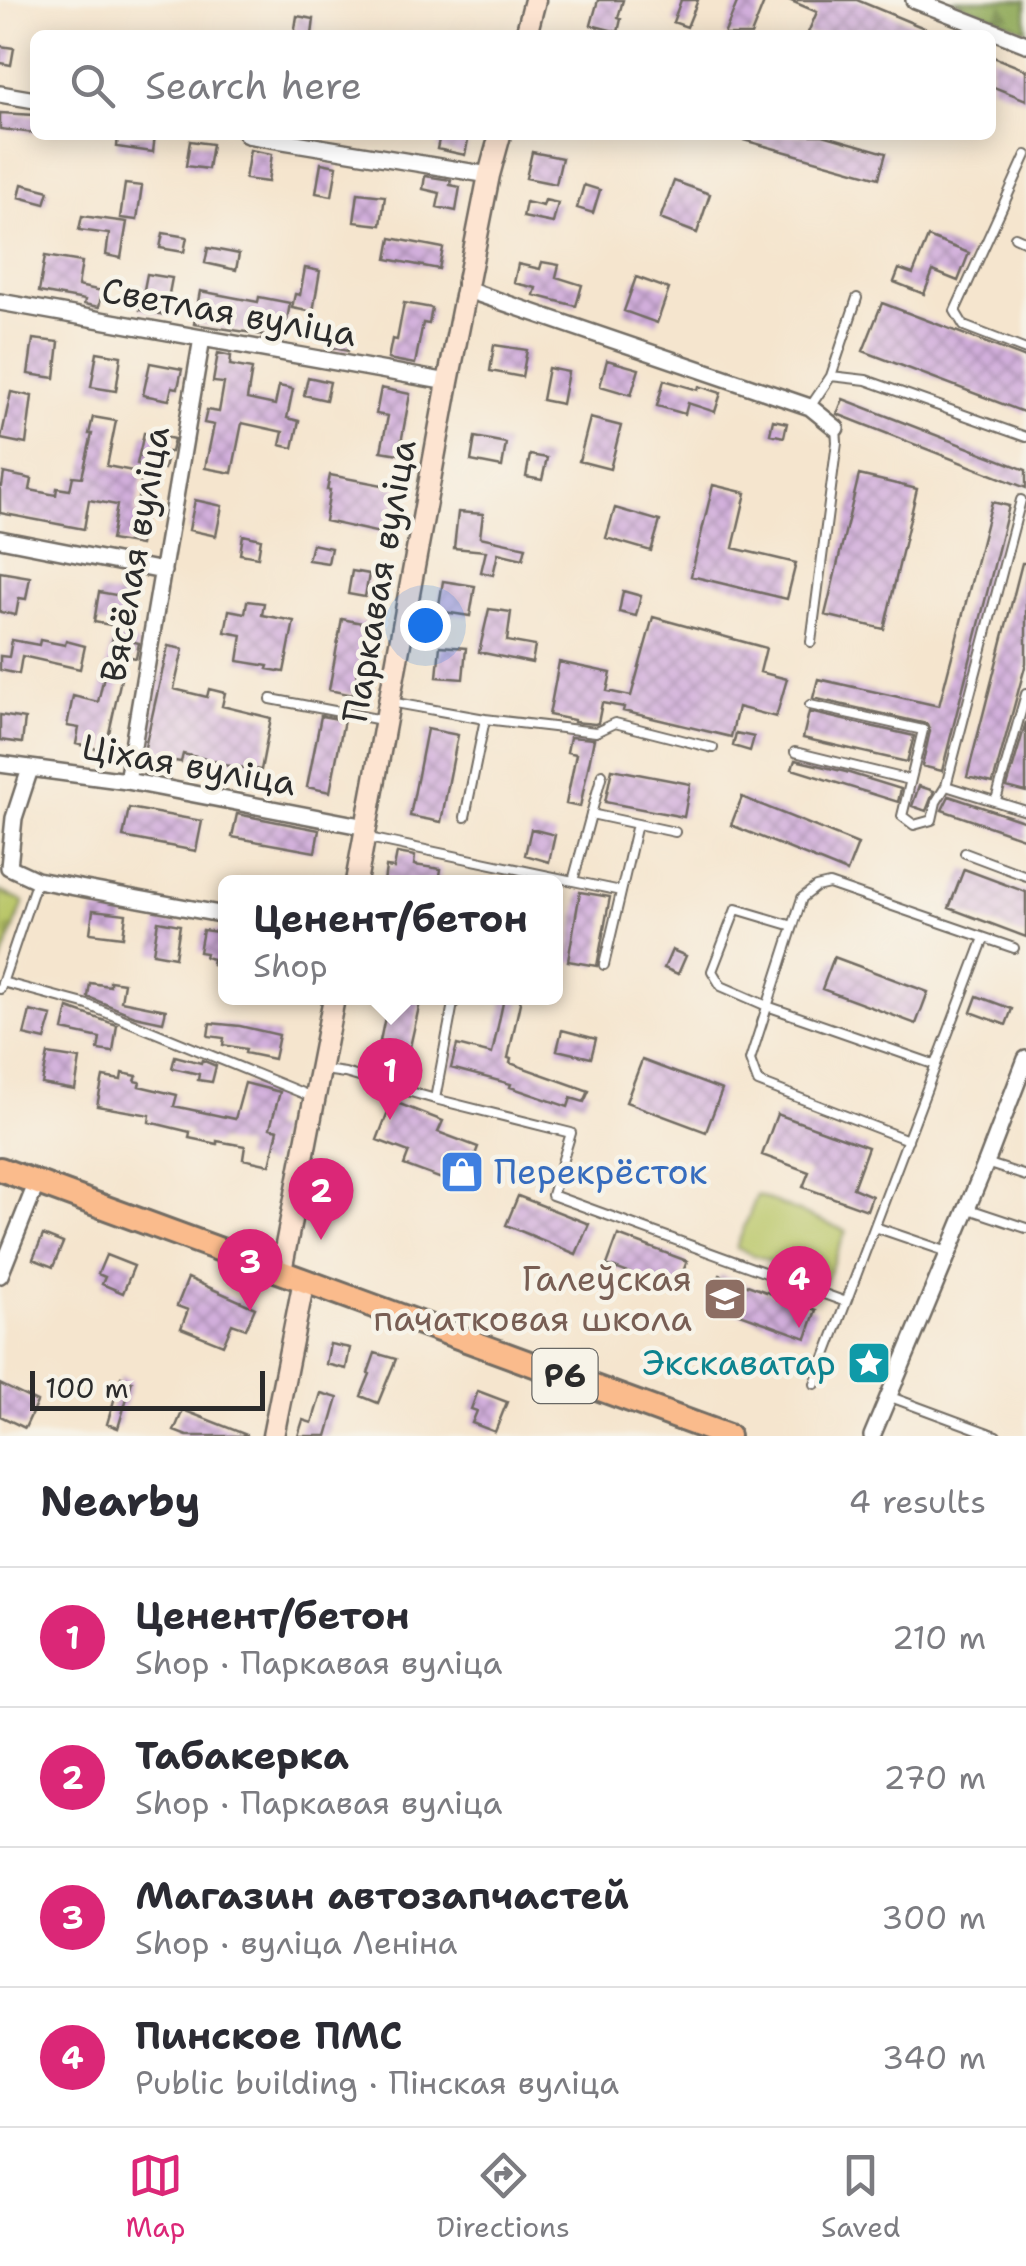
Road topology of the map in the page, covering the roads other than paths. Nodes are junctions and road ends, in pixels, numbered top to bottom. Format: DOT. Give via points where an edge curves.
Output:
graph roads {
  1 [pos="535,0"];
  2 [pos="914,0"];
  3 [pos="527,30"];
  4 [pos="990,30"];
  5 [pos="996,32"];
  6 [pos="1026,44"];
  7 [pos="0,94"];
  8 [pos="30,99"];
  9 [pos="277,140"];
  10 [pos="499,140"];
  11 [pos="1026,155"];
  12 [pos="490,175"];
  13 [pos="1014,180"];
  14 [pos="1026,184"];
  15 [pos="1015,237"];
  16 [pos="1026,242"];
  17 [pos="467,290"];
  18 [pos="858,298"];
  19 [pos="0,302"];
  20 [pos="202,338"];
  21 [pos="1026,350"];
  22 [pos="831,376"];
  23 [pos="448,382"];
  24 [pos="810,407"];
  25 [pos="836,428"];
  26 [pos="1026,438"];
  27 [pos="1021,500"];
  28 [pos="0,539"];
  29 [pos="162,571"];
  30 [pos="811,642"];
  31 [pos="1026,694"];
  32 [pos="271,698"];
  33 [pos="810,705"];
  34 [pos="388,712"];
  35 [pos="485,719"];
  36 [pos="713,748"];
  37 [pos="796,752"];
  38 [pos="0,764"];
  39 [pos="30,769"];
  40 [pos="602,774"];
  41 [pos="910,780"];
  42 [pos="127,781"];
  43 [pos="946,786"];
  44 [pos="996,800"];
  45 [pos="1026,811"];
  46 [pos="592,814"];
  47 [pos="465,817"];
  48 [pos="637,824"];
  49 [pos="365,832"];
  50 [pos="675,832"];
  51 [pos="964,853"];
  52 [pos="357,875"];
  53 [pos="552,875"];
  54 [pos="1026,876"];
  55 [pos="563,877"];
  56 [pos="38,880"];
  57 [pos="574,880"];
  58 [pos="621,891"];
  59 [pos="218,914"];
  60 [pos="793,926"];
  61 [pos="984,938"];
  62 [pos="1014,948"];
  63 [pos="604,965"];
  64 [pos="1,986"];
  65 [pos="333,1005"];
  66 [pos="453,1005"];
  67 [pos="767,1006"];
  68 [pos="1026,1059"];
  69 [pos="936,1066"];
  70 [pos="320,1070"];
  71 [pos="314,1098"];
  72 [pos="434,1099"];
  73 [pos="908,1140"];
  74 [pos="986,1163"];
  75 [pos="0,1169"];
  76 [pos="1026,1176"];
  77 [pos="38,1182"];
  78 [pos="966,1208"];
  79 [pos="875,1227"];
  80 [pos="1026,1228"];
  81 [pos="948,1252"];
  82 [pos="281,1271"];
  83 [pos="0,1274"];
  84 [pos="304,1280"];
  85 [pos="846,1302"];
  86 [pos="814,1384"];
  87 [pos="888,1396"];
  88 [pos="274,1436"];
  89 [pos="728,1436"];
  90 [pos="872,1436"];
  91 [pos="996,1436"];
  1 -- 3 [label="street"];
  2 -- 4 [label="street"];
  5 -- 6 [label="street"];
  7 -- 8 [label="street"];
  9 -- 12 [label="street"];
  10 -- 12 [label="street, Паркавая вуліца"];
  11 -- 13 [label="lane"];
  12 -- 17 [label="street, Паркавая вуліца"];
  13 -- 14 [label="lane"];
  13 -- 21 [label="lane" via="956,311 964,326"];
  15 -- 16 [label="lane"];
  17 -- 23 [label="street, Паркавая вуліца"];
  17 -- 24 [label="street"];
  18 -- 22 [label="lane"];
  19 -- 20 [label="street, Светлая вуліца"];
  20 -- 23 [label="street, Светлая вуліца"];
  20 -- 29 [label="street, Вясёлая вуліца"];
  22 -- 24 [label="lane"];
  22 -- 26 [label="lane" via="866,380"];
  23 -- 34 [label="street, Паркавая вуліца"];
  24 -- 25 [label="street"];
  25 -- 30 [label="lane"];
  27 -- 43 [label="lane"];
  28 -- 29 [label="street"];
  29 -- 42 [label="street, Вясёлая вуліца"];
  31 -- 44 [label="lane"];
  32 -- 34 [label="lane"];
  33 -- 41 [label="lane" via="923,730"];
  34 -- 35 [label="lane"];
  34 -- 49 [label="street, Паркавая вуліца"];
  35 -- 36 [label="lane" via="596,732 615,723"];
  35 -- 47 [label="lane"];
  37 -- 41 [label="lane"];
  38 -- 39 [label="street, Ціхая вуліца"];
  39 -- 42 [label="street, Ціхая вуліца"];
  39 -- 56 [label="street" via="14,818 9,866"];
  40 -- 46 [label="lane"];
  41 -- 43 [label="lane" via="902,816 914,824 932,820"];
  42 -- 49 [label="street, Ціхая вуліца"];
  43 -- 44 [label="lane"];
  44 -- 45 [label="lane"];
  46 -- 48 [label="lane"];
  46 -- 57 [label="lane"];
  48 -- 50 [label="lane"];
  48 -- 58 [label="lane"];
  49 -- 52 [label="street, Паркавая вуліца"];
  49 -- 53 [label="lane"];
  51 -- 54 [label="lane"];
  55 -- 57 [label="lane"];
  56 -- 59 [label="street"];
  56 -- 64 [label="lane"];
  57 -- 58 [label="lane"];
  58 -- 63 [label="lane"];
  60 -- 61 [label="lane" via="802,898 829,884"];
  60 -- 67 [label="lane"];
  60 -- 67 [label="lane" via="736,909 712,971 721,986"];
  61 -- 62 [label="lane"];
  61 -- 69 [label="lane"];
  64 -- 71 [label="lane" via="88,1006"];
  65 -- 70 [label="street"];
  66 -- 72 [label="lane"];
  67 -- 69 [label="lane"];
  67 -- 73 [label="lane" via="750,1060 758,1082"];
  68 -- 74 [label="street"];
  69 -- 73 [label="lane"];
  70 -- 71 [label="street"];
  70 -- 72 [label="lane"];
  71 -- 82 [label="street"];
  72 -- 85 [label="lane" via="571,1133 552,1195"];
  73 -- 79 [label="lane"];
  74 -- 76 [label="lane"];
  74 -- 78 [label="street"];
  75 -- 77 [label="main road, Р6"];
  77 -- 82 [label="main road, Р6"];
  77 -- 83 [label="street"];
  78 -- 80 [label="lane"];
  78 -- 81 [label="street"];
  79 -- 81 [label="lane"];
  79 -- 85 [label="lane"];
  81 -- 87 [label="street"];
  82 -- 84 [label="main road, Р6"];
  84 -- 88 [label="street"];
  84 -- 89 [label="main road, Р6"];
  85 -- 86 [label="lane"];
  87 -- 90 [label="street"];
  87 -- 91 [label="lane"];
}
